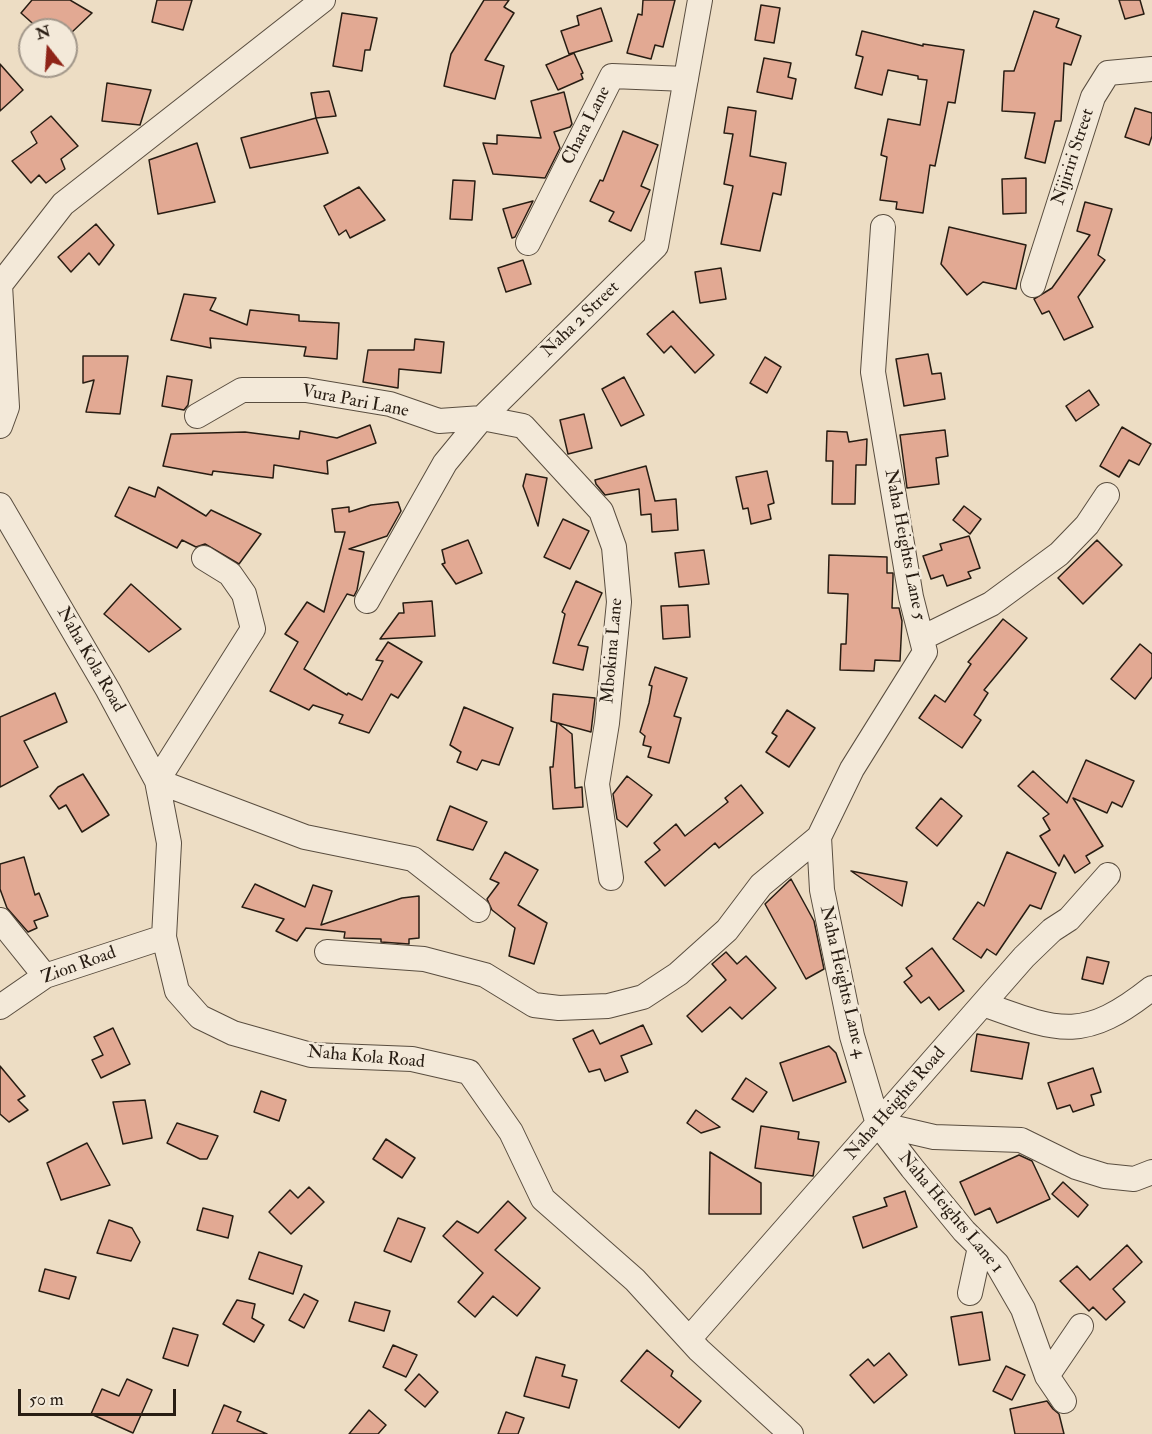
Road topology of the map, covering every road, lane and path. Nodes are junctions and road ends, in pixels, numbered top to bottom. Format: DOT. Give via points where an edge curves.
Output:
graph roads {
  1 [pos="323,0"];
  2 [pos="700,0"];
  3 [pos="1152,69"];
  4 [pos="686,79"];
  5 [pos="883,227"];
  6 [pos="528,243"];
  7 [pos="1033,285"];
  8 [pos="197,416"];
  9 [pos="482,418"];
  10 [pos="0,426"];
  11 [pos="1107,495"];
  12 [pos="0,505"];
  13 [pos="204,558"];
  14 [pos="367,601"];
  15 [pos="922,638"];
  16 [pos="157,781"];
  17 [pos="819,837"];
  18 [pos="1108,875"];
  19 [pos="612,878"];
  20 [pos="478,910"];
  21 [pos="0,920"];
  22 [pos="164,937"];
  23 [pos="327,952"];
  24 [pos="45,976"];
  25 [pos="1152,988"];
  26 [pos="983,1004"];
  27 [pos="0,1007"];
  28 [pos="878,1124"];
  29 [pos="1152,1172"];
  30 [pos="980,1247"];
  31 [pos="970,1293"];
  32 [pos="1081,1326"];
  33 [pos="689,1339"];
  34 [pos="1047,1376"];
  35 [pos="1064,1401"];
  36 [pos="791,1434"];
  1 -- 10 [label="street" via="63,204 0,285 7,407"];
  2 -- 4 [label="street, Naha 2 Street"];
  3 -- 7 [label="street, Nijiriri Street" via="1108,73 1093,97"];
  4 -- 6 [label="street, Chara Lane" via="612,76"];
  4 -- 9 [label="street, Naha 2 Street" via="657,246"];
  5 -- 15 [label="street, Naha Heights Lane 5" via="873,372 911,597"];
  8 -- 9 [label="street, Vura Pari Lane" via="242,390 306,390 390,405 439,421"];
  9 -- 14 [label="street, Naha 2 Street" via="445,463"];
  9 -- 19 [label="street, Mbokina Lane" via="523,426 601,511 614,547 619,602 597,784"];
  11 -- 15 [label="street" via="1059,554 990,604"];
  12 -- 16 [label="street, Naha Kola Road"];
  13 -- 16 [label="street" via="230,574 244,594 253,629"];
  15 -- 17 [label="street, Naha Heights Lane 5" via="925,652 852,769"];
  16 -- 20 [label="street" via="305,837 413,859"];
  16 -- 22 [label="street, Naha Kola Road" via="169,843"];
  17 -- 23 [label="street" via="761,885 727,930 678,974 644,997 608,1006 534,1005 485,975 424,959"];
  17 -- 28 [label="street, Naha Heights Lane 4" via="822,890 852,1036"];
  18 -- 26 [label="street, Naha Heights Road" via="1069,920 1024,957"];
  21 -- 24 [label="street"];
  22 -- 24 [label="street, Zion Road"];
  22 -- 33 [label="street, Naha Kola Road" via="177,991 200,1017 233,1033 312,1055 412,1059 469,1072 511,1132 543,1199 635,1280"];
  24 -- 27 [label="street, Zion Road"];
  25 -- 26 [label="street" via="1124,1010 1088,1025 1065,1028 1035,1023"];
  26 -- 28 [label="street, Naha Heights Road"];
  28 -- 29 [label="street" via="934,1137 1021,1140 1076,1167 1105,1176 1134,1179"];
  28 -- 30 [label="street, Naha Heights Lane 1"];
  28 -- 33 [label="street, Naha Heights Road"];
  30 -- 31 [label="street"];
  30 -- 34 [label="street, Naha Heights Lane 1" via="997,1264 1023,1310"];
  32 -- 34 [label="street"];
  33 -- 36 [label="street, Naha Kola Road"];
  34 -- 35 [label="street, Naha Heights Lane 1"];
}
